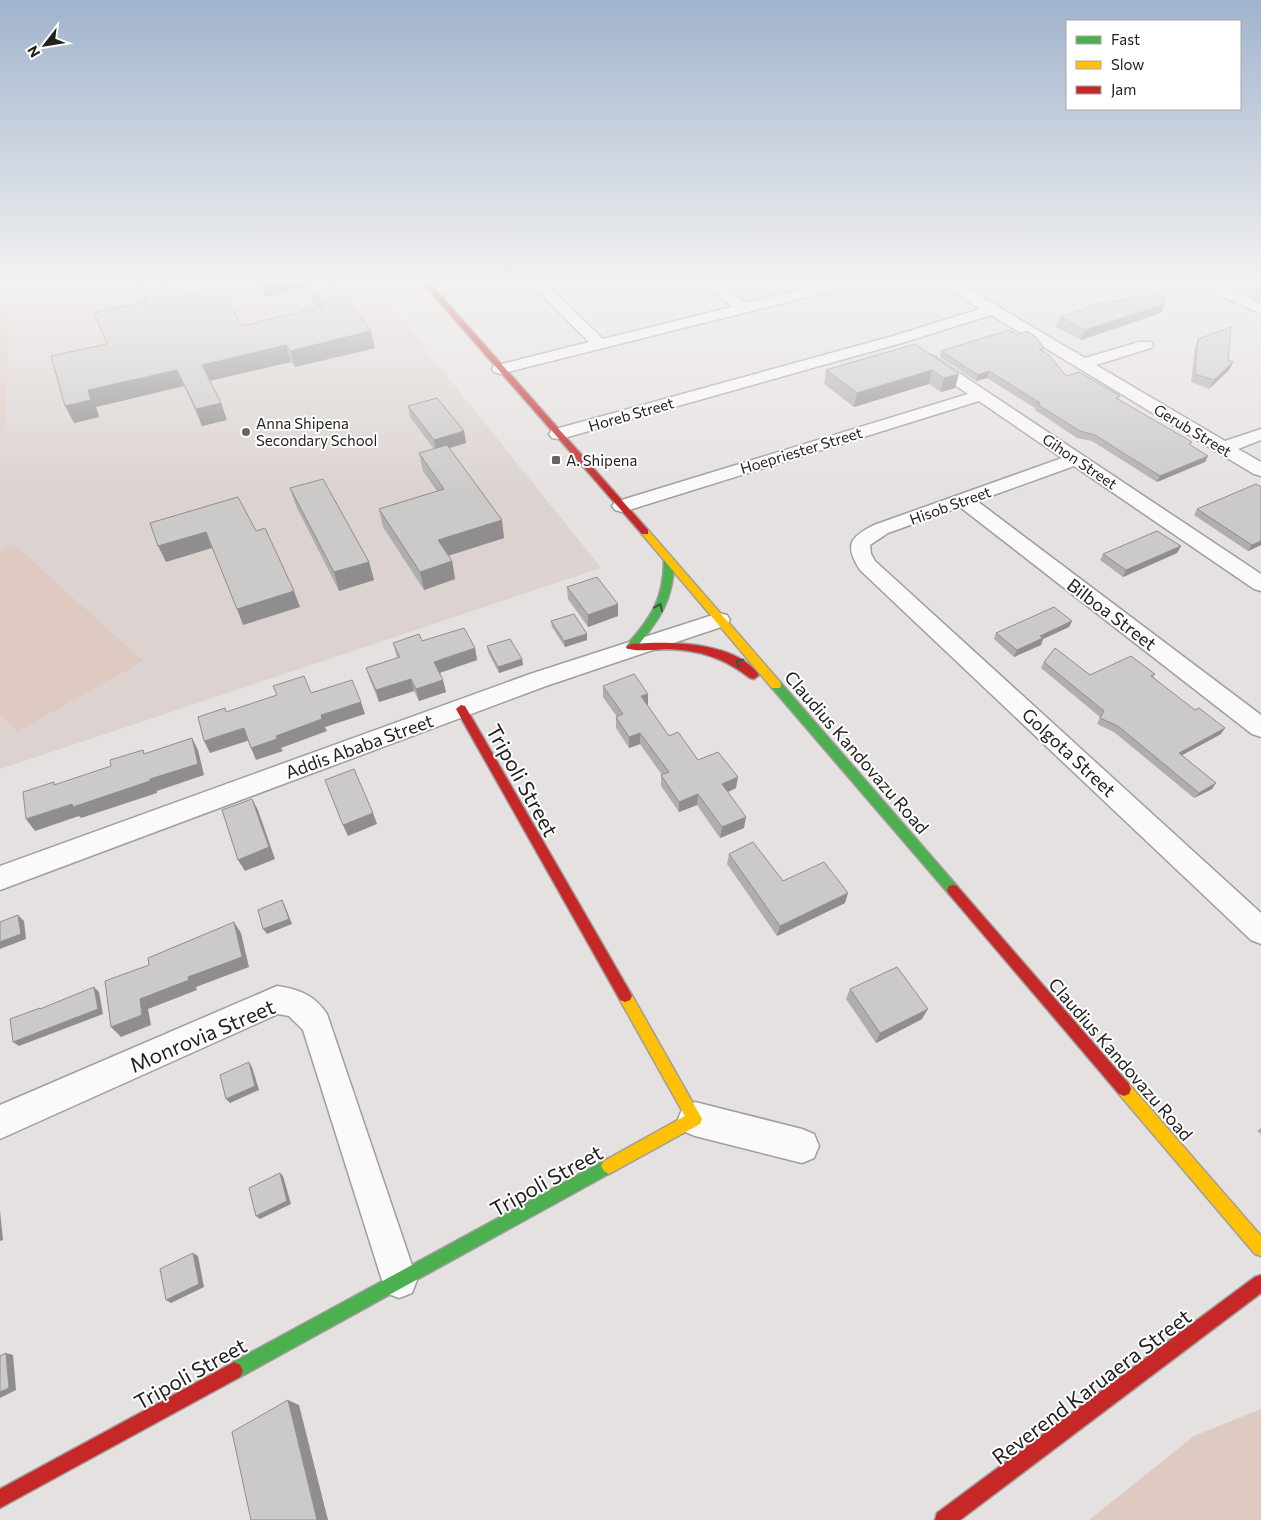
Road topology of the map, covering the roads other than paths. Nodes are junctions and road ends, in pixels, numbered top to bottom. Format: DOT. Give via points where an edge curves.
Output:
graph roads {
  1 [pos="485,352"];
  2 [pos="572,352"];
  3 [pos="853,352"];
  4 [pos="918,352"];
  5 [pos="1063,352"];
  6 [pos="1122,352"];
  7 [pos="1083,364"];
  8 [pos="500,369"];
  9 [pos="981,395"];
  10 [pos="558,434"];
  11 [pos="1261,434"];
  12 [pos="1223,448"];
  13 [pos="1078,459"];
  14 [pos="1261,470"];
  15 [pos="963,500"];
  16 [pos="622,506"];
  17 [pos="669,560"];
  18 [pos="877,574"];
  19 [pos="1261,584"];
  20 [pos="719,620"];
  21 [pos="631,647"];
  22 [pos="461,709"];
  23 [pos="1261,728"];
  24 [pos="849,770"];
  25 [pos="0,878"];
  26 [pos="1261,931"];
  27 [pos="695,1119"];
  28 [pos="0,1122"];
  29 [pos="802,1146"];
  30 [pos="1261,1248"];
  31 [pos="399,1280"];
  32 [pos="1261,1283"];
  33 [pos="0,1499"];
  34 [pos="944,1520"];
  1 -- 8 [label="street, Claudius Kandovazu Road"];
  2 -- 8 [label="street"];
  3 -- 10 [label="street, Horeb Street"];
  4 -- 9 [label="street, Gihon Street"];
  5 -- 7 [label="street, Gerub Street"];
  6 -- 7 [label="street"];
  7 -- 12 [label="street, Gerub Street"];
  8 -- 10 [label="street, Claudius Kandovazu Road"];
  9 -- 13 [label="street, Gihon Street"];
  9 -- 16 [label="street, Hoepriester Street"];
  10 -- 16 [label="street, Claudius Kandovazu Road"];
  11 -- 12 [label="street"];
  12 -- 14 [label="street, Gerub Street"];
  13 -- 15 [label="street, Hisob Street"];
  13 -- 19 [label="street, Gihon Street"];
  15 -- 18 [label="street, Hisob Street" via="868,536 860,544 861,554"];
  15 -- 23 [label="street, Bilboa Street"];
  16 -- 17 [label="street, Claudius Kandovazu Road"];
  17 -- 20 [label="street, Claudius Kandovazu Road"];
  21 -- 17 [label="street, one-way" via="649,627 658,609 670,579"];
  18 -- 26 [label="street, Golgota Street"];
  20 -- 21 [label="street, Addis Ababa Street"];
  20 -- 24 [label="street, Claudius Kandovazu Road"];
  21 -- 22 [label="street, Addis Ababa Street"];
  24 -- 21 [label="street, one-way" via="746,667 731,657 675,644"];
  22 -- 25 [label="street, Addis Ababa Street"];
  22 -- 27 [label="street, Tripoli Street"];
  24 -- 30 [label="street, Claudius Kandovazu Road"];
  27 -- 29 [label="street"];
  27 -- 31 [label="street, Tripoli Street"];
  28 -- 31 [label="street, Monrovia Street" via="277,1000 293,1002 307,1010 316,1024"];
  31 -- 33 [label="street, Tripoli Street"];
  32 -- 34 [label="street, Reverend Karuaera Street"];
}
